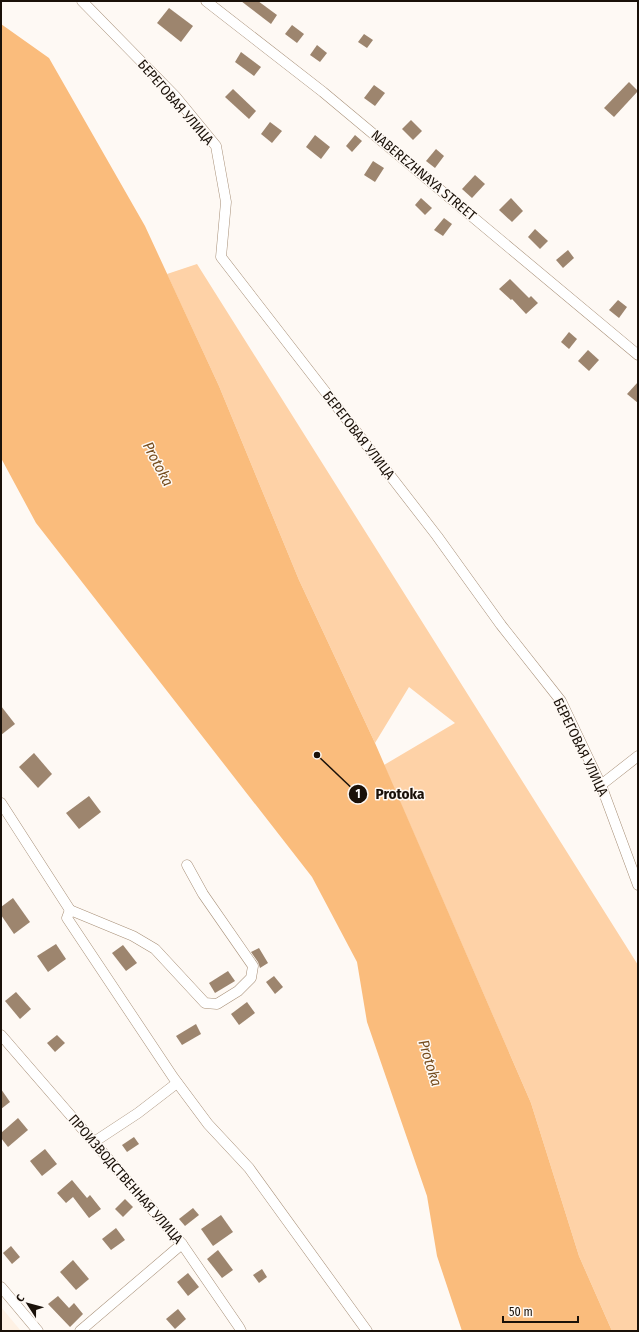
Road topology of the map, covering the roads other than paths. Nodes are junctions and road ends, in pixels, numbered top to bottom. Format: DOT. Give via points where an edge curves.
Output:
graph roads {
  1 [pos="82,1"];
  2 [pos="206,1"];
  3 [pos="638,354"];
  4 [pos="638,756"];
  5 [pos="602,785"];
  6 [pos="1,803"];
  7 [pos="187,866"];
  8 [pos="638,885"];
  9 [pos="70,910"];
  10 [pos="1,1035"];
  11 [pos="177,1083"];
  12 [pos="94,1142"];
  13 [pos="182,1244"];
  14 [pos="1,1287"];
  15 [pos="38,1331"];
  16 [pos="80,1331"];
  17 [pos="240,1331"];
  18 [pos="367,1331"];
  1 -- 5 [label="street, БЕРЕГОВАЯ УЛИЦА" via="175,96 216,146 226,202 221,257 561,700"];
  2 -- 3 [label="street, NABEREZHNAYA STREET" via="323,92"];
  4 -- 5 [label="street"];
  5 -- 8 [label="street, БЕРЕГОВАЯ УЛИЦА"];
  6 -- 9 [label="street"];
  7 -- 9 [label="street" via="203,894 253,966 251,978 238,991 217,1004 205,1003 155,949 133,936"];
  9 -- 11 [label="street" via="67,918"];
  10 -- 12 [label="street, ПРОИЗВОДСТВЕННАЯ УЛИЦА"];
  11 -- 12 [label="street"];
  11 -- 18 [label="street" via="208,1124 249,1168"];
  12 -- 13 [label="street, ПРОИЗВОДСТВЕННАЯ УЛИЦА"];
  13 -- 16 [label="street"];
  13 -- 17 [label="street, ПРОИЗВОДСТВЕННАЯ УЛИЦА" via="240,1327"];
  14 -- 15 [label="street"];
}
